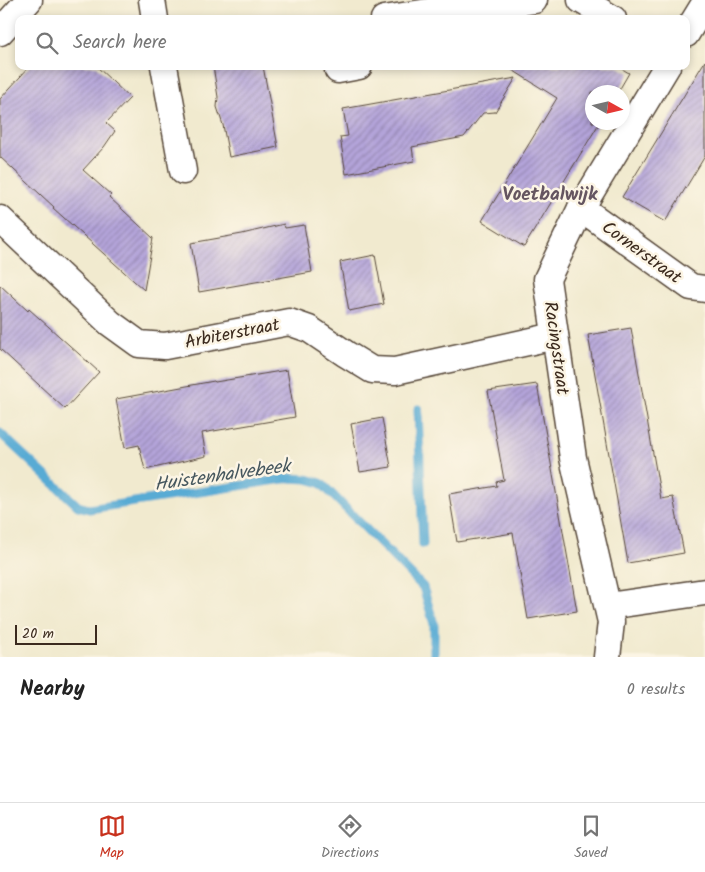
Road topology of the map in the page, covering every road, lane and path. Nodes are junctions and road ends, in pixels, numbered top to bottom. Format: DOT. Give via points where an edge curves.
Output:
graph roads {
  1 [pos="29,0"];
  2 [pos="152,0"];
  3 [pos="581,0"];
  4 [pos="705,3"];
  5 [pos="520,7"];
  6 [pos="15,15"];
  7 [pos="15,15"];
  8 [pos="154,15"];
  9 [pos="410,15"];
  10 [pos="606,15"];
  11 [pos="690,27"];
  12 [pos="0,32"];
  13 [pos="165,70"];
  14 [pos="665,70"];
  15 [pos="183,171"];
  16 [pos="581,208"];
  17 [pos="0,219"];
  18 [pos="705,289"];
  19 [pos="555,336"];
  20 [pos="705,592"];
  21 [pos="608,606"];
  22 [pos="606,657"];
  1 -- 7 [label="street"];
  2 -- 8 [label="street"];
  3 -- 10 [label="street"];
  4 -- 11 [label="street"];
  5 -- 9 [label="street" via="480,4"];
  6 -- 12 [label="street"];
  13 -- 15 [label="street"];
  14 -- 16 [label="street, Racingstraat"];
  16 -- 18 [label="street, Cornerstraat" via="691,287"];
  16 -- 19 [label="street, Racingstraat" via="547,279"];
  17 -- 19 [label="street, Arbiterstraat" via="110,323 139,344 164,346 289,322 309,329 372,370 395,371"];
  19 -- 21 [label="street, Racingstraat" via="573,458"];
  20 -- 21 [label="street"];
  21 -- 22 [label="street, Racingstraat" via="612,622"];
}
